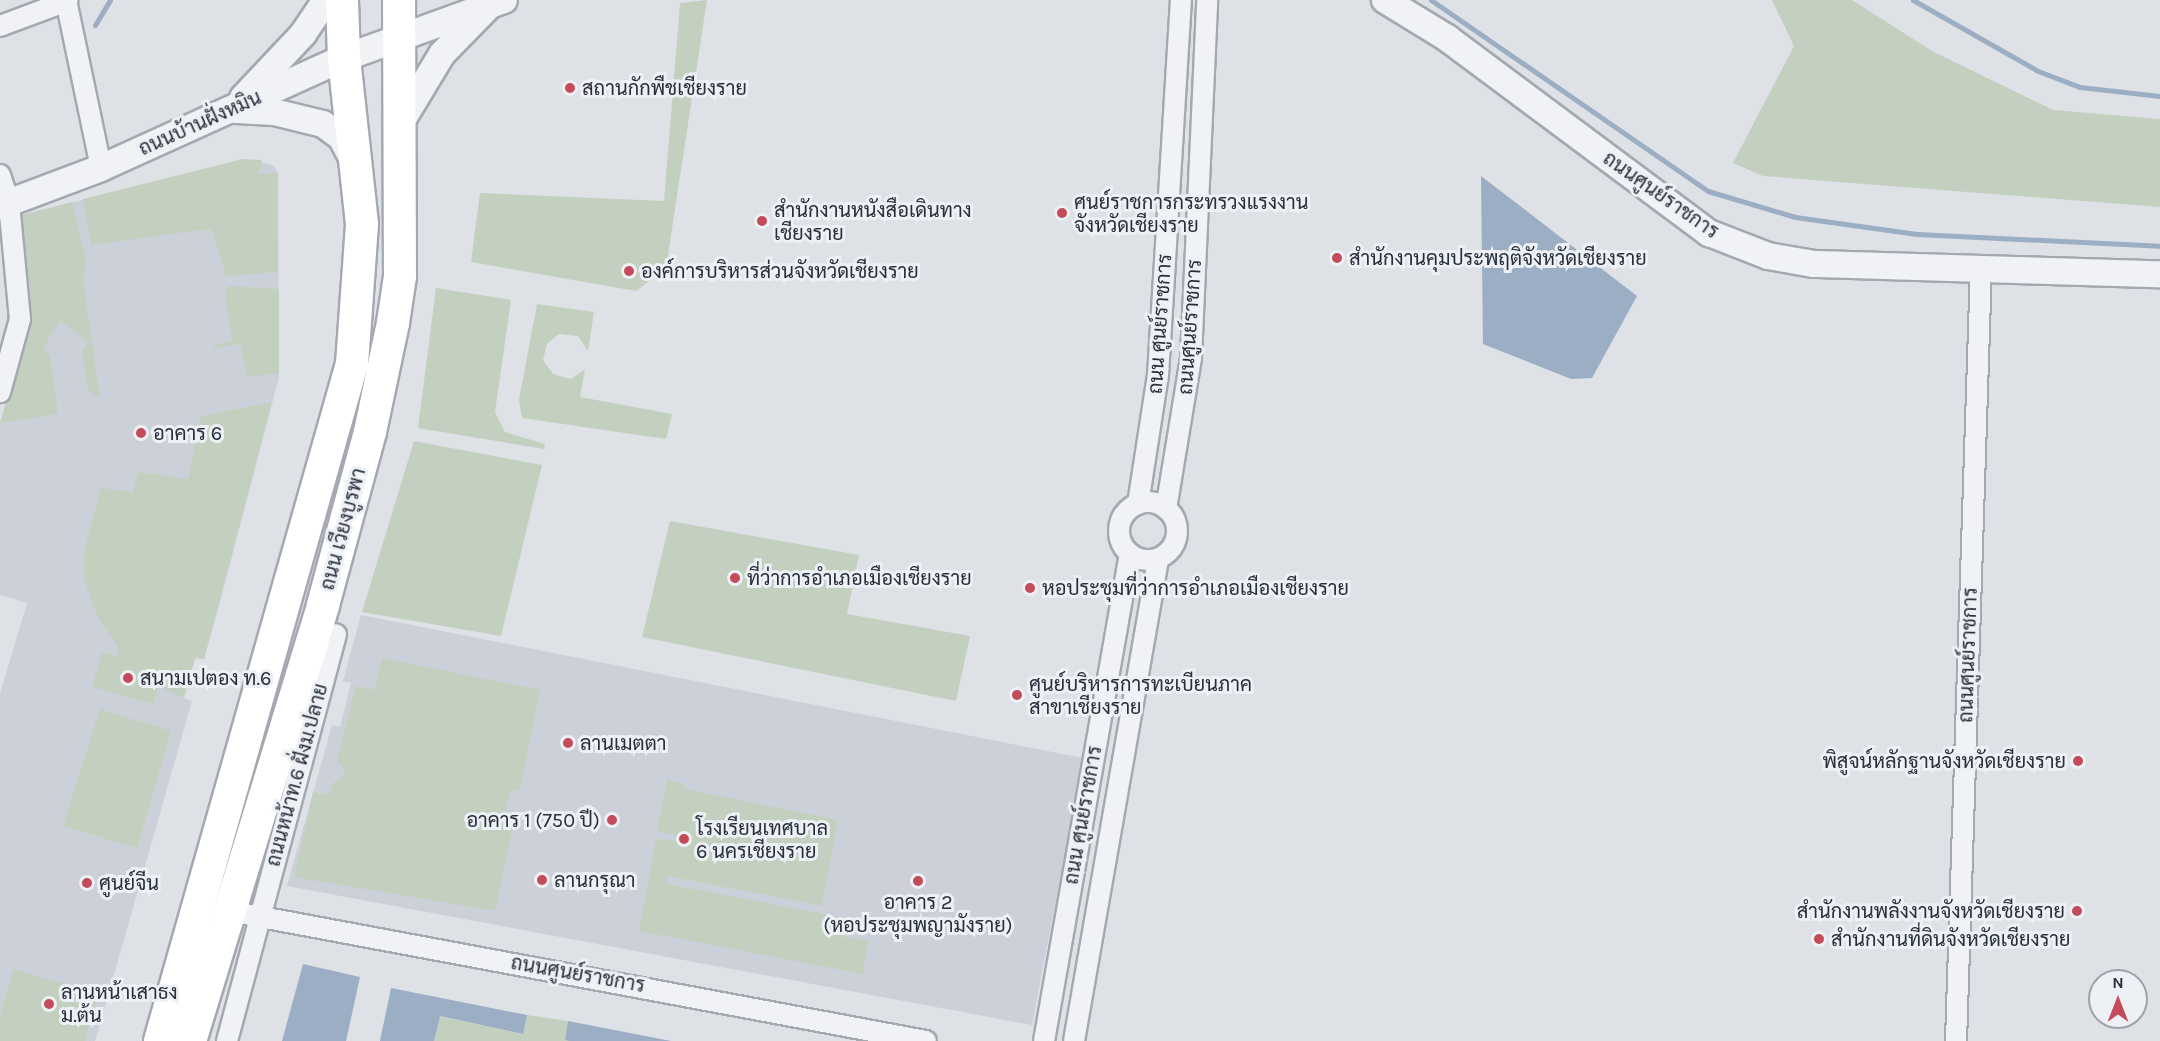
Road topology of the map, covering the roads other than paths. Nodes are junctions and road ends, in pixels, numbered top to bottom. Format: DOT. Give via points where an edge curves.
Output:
graph roads {
  1 [pos="326,0"];
  2 [pos="342,0"];
  3 [pos="399,0"];
  4 [pos="1180,0"];
  5 [pos="1207,0"];
  6 [pos="1385,0"];
  7 [pos="66,1"];
  8 [pos="492,1"];
  9 [pos="0,26"];
  10 [pos="400,39"];
  11 [pos="344,58"];
  12 [pos="230,111"];
  13 [pos="401,123"];
  14 [pos="355,164"];
  15 [pos="101,168"];
  16 [pos="0,175"];
  17 [pos="4,205"];
  18 [pos="1981,269"];
  19 [pos="361,274"];
  20 [pos="2160,274"];
  21 [pos="400,276"];
  22 [pos="0,392"];
  23 [pos="1138,504"];
  24 [pos="1166,509"];
  25 [pos="1130,555"];
  26 [pos="1158,559"];
  27 [pos="336,634"];
  28 [pos="243,914"];
  29 [pos="160,1041"];
  30 [pos="190,1041"];
  31 [pos="227,1041"];
  32 [pos="926,1041"];
  33 [pos="1044,1041"];
  34 [pos="1074,1041"];
  35 [pos="1956,1041"];
  1 -- 12 [label="street" via="303,34"];
  2 -- 11 [label="main road, ถนน เวียงบูรพา"];
  3 -- 10 [label="main road, ถนน เวียงบูรพา"];
  4 -- 23 [label="street, ถนน ศูนย์ราชการ" via="1158,375"];
  5 -- 24 [label="street, ถนนศูนย์ราชการ" via="1191,358"];
  6 -- 18 [label="street, ถนนศูนย์ราชการ" via="1447,38 1709,233 1768,256 1814,264"];
  7 -- 9 [label="street"];
  7 -- 15 [label="street"];
  8 -- 10 [label="street"];
  8 -- 13 [label="street" via="442,54"];
  10 -- 11 [label="street, ถนนบ้านฝั่งหมิน"];
  10 -- 13 [label="main road, ถนน เวียงบูรพา"];
  11 -- 12 [label="street, ถนนบ้านฝั่งหมิน"];
  11 -- 14 [label="main road, ถนน เวียงบูรพา"];
  12 -- 14 [label="street" via="258,110 323,124 341,136"];
  12 -- 15 [label="street, ถนนบ้านฝั่งหมิน"];
  13 -- 21 [label="main road, ถนน เวียงบูรพา"];
  14 -- 19 [label="main road, ถนน เวียงบูรพา" via="362,224"];
  15 -- 17 [label="street, ถนนบ้านฝั่งหมิน"];
  16 -- 17 [label="street"];
  17 -- 22 [label="street" via="20,319"];
  18 -- 20 [label="street, ถนนศูนย์ราชการ"];
  18 -- 35 [label="street, ถนนศูนย์ราชการ"];
  19 -- 21 [label="main road" via="369,263 382,257 395,265"];
  19 -- 29 [label="main road, ถนน เวียงบูรพา" via="352,364"];
  21 -- 28 [label="main road, ถนน เวียงบูรพา" via="370,432"];
  23 -- 24 [label="street" via="1158,504"];
  23 -- 25 [label="street" via="1125,513 1119,527 1120,542"];
  24 -- 26 [label="street" via="1173,517 1177,536 1167,554"];
  25 -- 26 [label="street" via="1148,561"];
  25 -- 33 [label="street, ถนน ศูนย์ราชการ"];
  26 -- 34 [label="street, ถนน ศูนย์ราชการ"];
  27 -- 28 [label="street, ถนนหน้าท.6 ฝั่งม.ปลาย"];
  28 -- 30 [label="main road, ถนน เวียงบูรพา"];
  28 -- 31 [label="street, ถนนหน้าท.6 ฝั่งม.ปลาย"];
  28 -- 32 [label="street, ถนนศูนย์ราชการ"];
}
